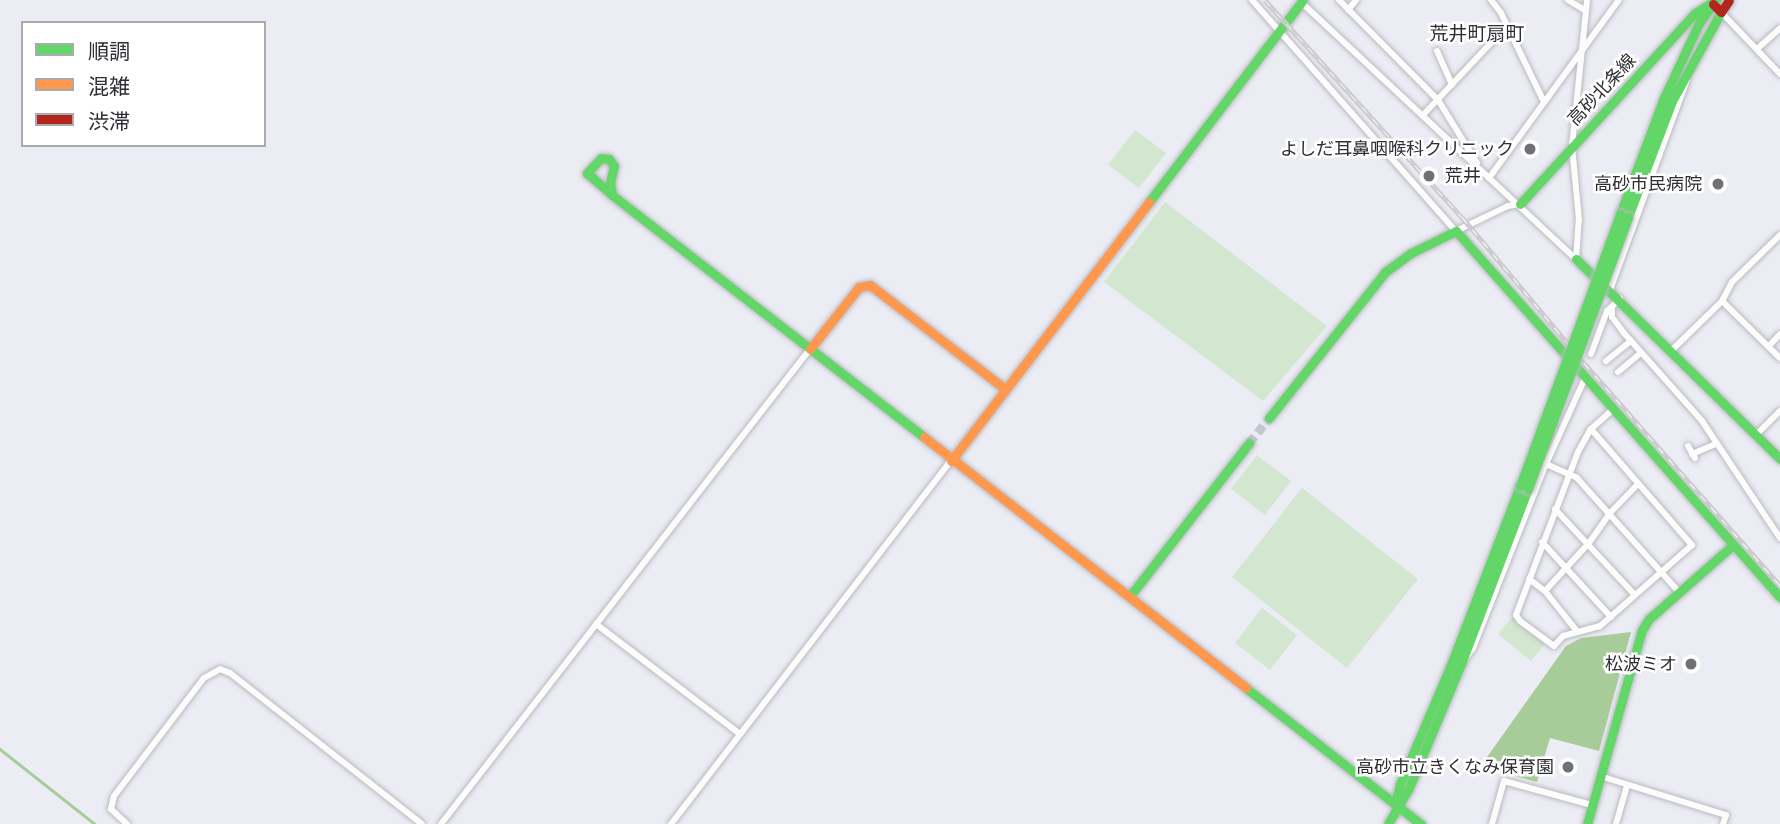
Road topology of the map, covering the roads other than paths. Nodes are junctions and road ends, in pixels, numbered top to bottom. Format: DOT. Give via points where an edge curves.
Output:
graph roads {
  1 [pos="1252,0"];
  2 [pos="1339,0"];
  3 [pos="1356,0"];
  4 [pos="1491,0"];
  5 [pos="1568,0"];
  6 [pos="1587,0"];
  7 [pos="1619,0"];
  8 [pos="1729,0"];
  9 [pos="1301,1"];
  10 [pos="1713,1"];
  11 [pos="1348,10"];
  12 [pos="1586,11"];
  13 [pos="1721,12"];
  14 [pos="1507,26"];
  15 [pos="1780,28"];
  16 [pos="1279,31"];
  17 [pos="1757,49"];
  18 [pos="1582,50"];
  19 [pos="1437,51"];
  20 [pos="1689,65"];
  21 [pos="1780,74"];
  22 [pos="1452,85"];
  23 [pos="1438,100"];
  24 [pos="1544,102"];
  25 [pos="1423,116"];
  26 [pos="1572,146"];
  27 [pos="1481,170"];
  28 [pos="1489,178"];
  29 [pos="612,195"];
  30 [pos="1520,204"];
  31 [pos="1624,216"];
  32 [pos="1456,231"];
  33 [pos="1780,235"];
  34 [pos="1576,259"];
  35 [pos="1609,290"];
  36 [pos="1620,299"];
  37 [pos="1721,301"];
  38 [pos="1612,310"];
  39 [pos="1780,334"];
  40 [pos="1631,341"];
  41 [pos="1769,345"];
  42 [pos="810,349"];
  43 [pos="1672,350"];
  44 [pos="1641,353"];
  45 [pos="1591,354"];
  46 [pos="1780,358"];
  47 [pos="1606,360"];
  48 [pos="1618,372"];
  49 [pos="1585,378"];
  50 [pos="1005,389"];
  51 [pos="1613,409"];
  52 [pos="1780,411"];
  53 [pos="1269,418"];
  54 [pos="1591,429"];
  55 [pos="1756,435"];
  56 [pos="1249,443"];
  57 [pos="1714,444"];
  58 [pos="1688,446"];
  59 [pos="1780,459"];
  60 [pos="951,461"];
  61 [pos="1546,464"];
  62 [pos="1568,472"];
  63 [pos="1638,484"];
  64 [pos="1524,487"];
  65 [pos="1555,509"];
  66 [pos="1610,513"];
  67 [pos="1780,538"];
  68 [pos="1542,542"];
  69 [pos="1589,543"];
  70 [pos="1733,545"];
  71 [pos="1567,567"];
  72 [pos="1661,572"];
  73 [pos="1529,579"];
  74 [pos="1545,591"];
  75 [pos="1679,592"];
  76 [pos="1635,595"];
  77 [pos="1130,596"];
  78 [pos="1780,597"];
  79 [pos="1611,617"];
  80 [pos="596,624"];
  81 [pos="1576,630"];
  82 [pos="1461,664"];
  83 [pos="740,734"];
  84 [pos="1600,776"];
  85 [pos="1627,786"];
  86 [pos="1592,805"];
  87 [pos="1399,808"];
  88 [pos="127,824"];
  89 [pos="422,824"];
  90 [pos="441,824"];
  91 [pos="671,824"];
  92 [pos="1388,824"];
  93 [pos="1421,824"];
  94 [pos="1492,824"];
  95 [pos="1587,824"];
  96 [pos="1618,824"];
  97 [pos="1723,824"];
  1 -- 16 [label="street"];
  2 -- 11 [label="street"];
  3 -- 11 [label="street"];
  4 -- 14 [label="street"];
  5 -- 12 [label="street"];
  6 -- 12 [label="street"];
  7 -- 18 [label="street"];
  8 -- 13 [label="street"];
  9 -- 16 [label="street"];
  9 -- 25 [label="street"];
  10 -- 13 [label="street"];
  10 -- 26 [label="street, 高砂北条線" via="1695,13"];
  10 -- 31 [label="street" via="1662,100"];
  11 -- 23 [label="street"];
  12 -- 18 [label="street"];
  13 -- 17 [label="street"];
  13 -- 20 [label="street"];
  14 -- 22 [label="street"];
  14 -- 24 [label="street"];
  15 -- 17 [label="street"];
  16 -- 32 [label="street"];
  16 -- 50 [label="street"];
  17 -- 21 [label="street"];
  18 -- 24 [label="street"];
  18 -- 26 [label="street"];
  19 -- 22 [label="street"];
  20 -- 31 [label="street"];
  20 -- 35 [label="street"];
  22 -- 23 [label="street"];
  23 -- 25 [label="street"];
  23 -- 27 [label="street"];
  24 -- 28 [label="street"];
  25 -- 27 [label="street"];
  26 -- 30 [label="street, 高砂北条線"];
  26 -- 34 [label="street" via="1579,220"];
  27 -- 28 [label="street"];
  28 -- 30 [label="street"];
  29 -- 29 [label="street" via="587,173 601,158 614,166"];
  29 -- 42 [label="street"];
  30 -- 32 [label="street"];
  30 -- 34 [label="street"];
  31 -- 64 [label="street, bridge"];
  32 -- 49 [label="street"];
  32 -- 53 [label="street" via="1385,272"];
  33 -- 37 [label="street" via="1732,282"];
  34 -- 35 [label="street"];
  35 -- 36 [label="street"];
  36 -- 38 [label="street"];
  36 -- 43 [label="street"];
  37 -- 41 [label="street"];
  37 -- 43 [label="street"];
  38 -- 40 [label="street" via="1612,317"];
  38 -- 45 [label="street" via="1607,312"];
  39 -- 41 [label="street"];
  40 -- 44 [label="street"];
  40 -- 47 [label="street"];
  41 -- 46 [label="street"];
  42 -- 50 [label="street" via="859,287 870,285"];
  42 -- 60 [label="street"];
  42 -- 80 [label="street"];
  43 -- 55 [label="street"];
  44 -- 48 [label="street"];
  44 -- 57 [label="street" via="1702,421"];
  49 -- 51 [label="street"];
  49 -- 61 [label="street"];
  50 -- 60 [label="street"];
  51 -- 54 [label="street"];
  51 -- 70 [label="street"];
  52 -- 55 [label="street"];
  54 -- 62 [label="street"];
  54 -- 63 [label="street"];
  55 -- 59 [label="street"];
  56 -- 77 [label="street"];
  57 -- 58 [label="street" via="1693,456"];
  57 -- 67 [label="street"];
  60 -- 77 [label="street"];
  60 -- 83 [label="street"];
  61 -- 62 [label="street"];
  61 -- 82 [label="street" via="1474,648"];
  62 -- 65 [label="street"];
  62 -- 66 [label="street"];
  63 -- 66 [label="street"];
  63 -- 72 [label="street" via="1692,545"];
  64 -- 82 [label="street"];
  64 -- 87 [label="street" via="1400,784"];
  65 -- 68 [label="street"];
  65 -- 69 [label="street"];
  66 -- 69 [label="street"];
  66 -- 72 [label="street"];
  68 -- 71 [label="street"];
  68 -- 73 [label="street"];
  69 -- 71 [label="street"];
  69 -- 76 [label="street"];
  70 -- 75 [label="street"];
  70 -- 78 [label="street"];
  71 -- 74 [label="street"];
  71 -- 79 [label="street"];
  72 -- 75 [label="street"];
  72 -- 76 [label="street"];
  73 -- 74 [label="street"];
  73 -- 81 [label="street" via="1516,615 1520,621 1554,646"];
  74 -- 81 [label="street"];
  75 -- 84 [label="street" via="1642,630"];
  76 -- 79 [label="street"];
  77 -- 87 [label="street"];
  79 -- 81 [label="street" via="1600,626"];
  80 -- 83 [label="street"];
  80 -- 90 [label="street"];
  82 -- 87 [label="street"];
  83 -- 91 [label="street"];
  84 -- 85 [label="street"];
  84 -- 86 [label="street"];
  85 -- 96 [label="street"];
  85 -- 97 [label="street" via="1726,815"];
  86 -- 94 [label="street" via="1504,781"];
  86 -- 95 [label="street"];
  87 -- 92 [label="street"];
  87 -- 93 [label="street"];
  88 -- 89 [label="street" via="111,809 114,796 204,678 220,669"];
}
